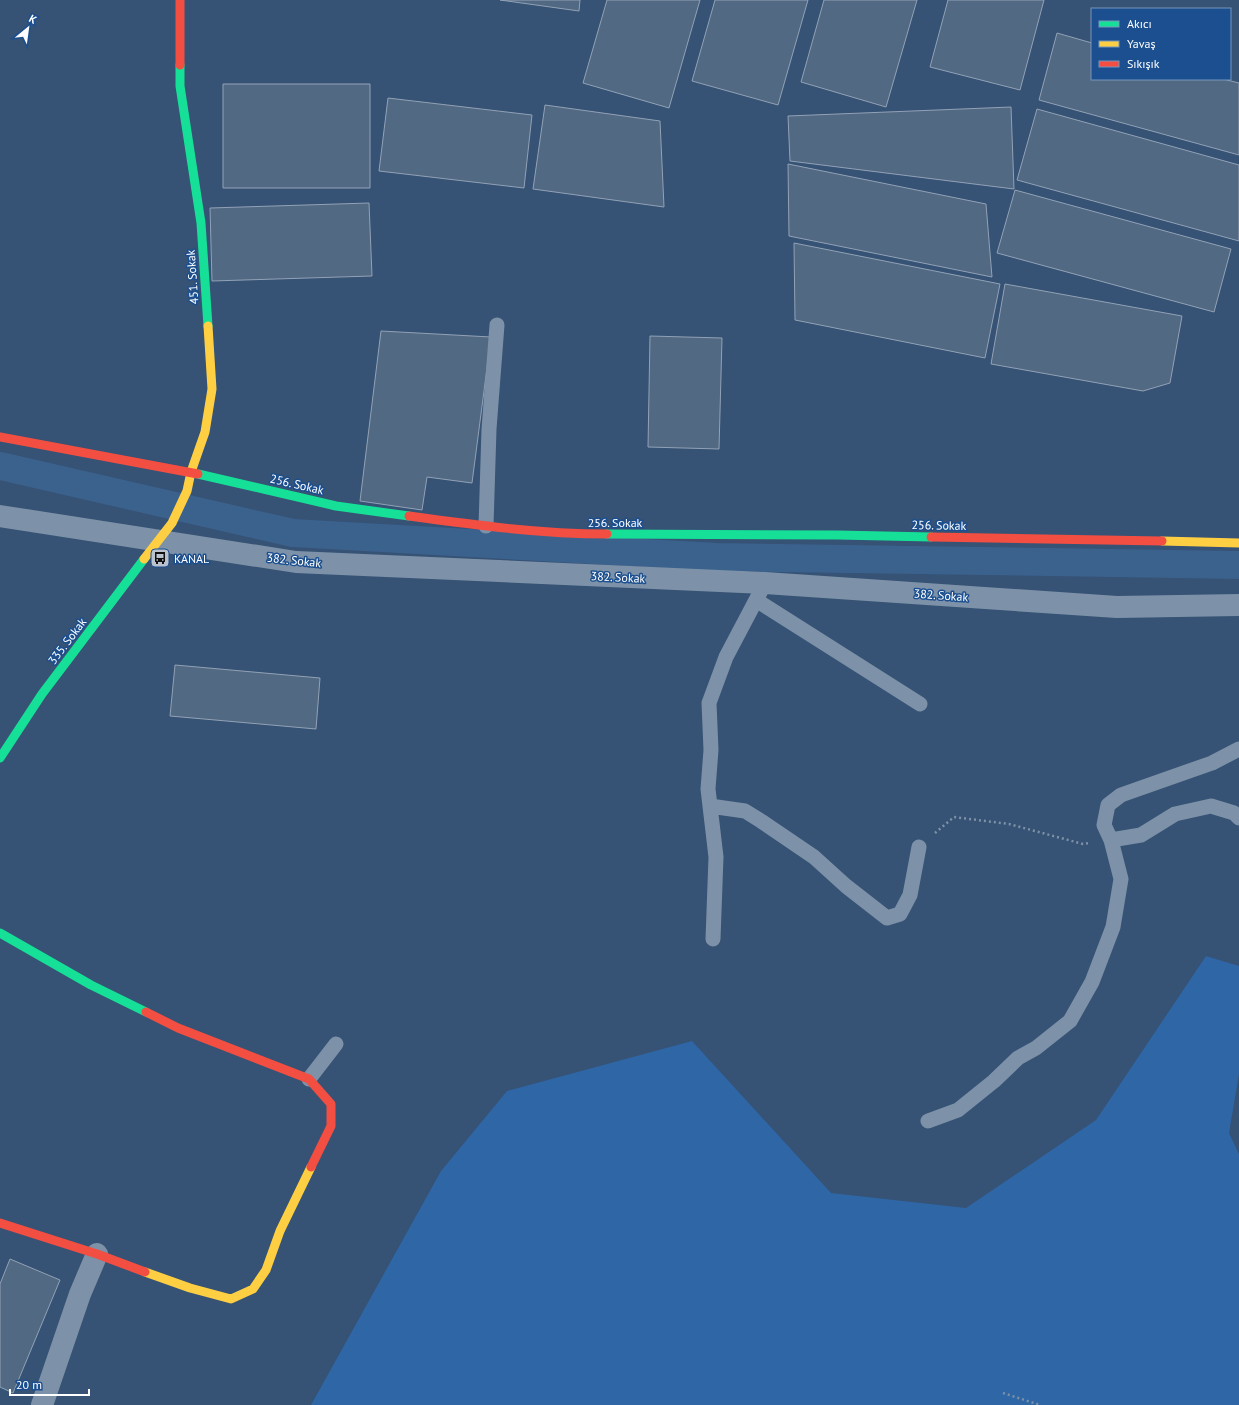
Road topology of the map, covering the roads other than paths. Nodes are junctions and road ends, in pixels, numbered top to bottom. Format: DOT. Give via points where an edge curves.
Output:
graph roads {
  1 [pos="180,0"];
  2 [pos="497,325"];
  3 [pos="0,437"];
  4 [pos="191,472"];
  5 [pos="0,516"];
  6 [pos="486,526"];
  7 [pos="157,541"];
  8 [pos="1239,543"];
  9 [pos="760,592"];
  10 [pos="1239,604"];
  11 [pos="920,704"];
  12 [pos="1239,749"];
  13 [pos="0,758"];
  14 [pos="710,806"];
  15 [pos="1239,818"];
  16 [pos="1112,840"];
  17 [pos="919,847"];
  18 [pos="0,933"];
  19 [pos="713,939"];
  20 [pos="336,1044"];
  21 [pos="309,1078"];
  22 [pos="928,1121"];
  23 [pos="0,1223"];
  24 [pos="97,1254"];
  25 [pos="42,1405"];
  1 -- 4 [label="street, 451. Sokak" via="180,86 201,223 212,389 205,432"];
  2 -- 6 [label="lane" via="489,429"];
  3 -- 4 [label="street, 256. Sokak"];
  4 -- 6 [label="street, 256. Sokak" via="336,506"];
  4 -- 7 [label="street, 451. Sokak" via="187,491 172,523"];
  5 -- 7 [label="street, 382. Sokak"];
  6 -- 8 [label="street, 256. Sokak" via="568,534 838,535"];
  7 -- 9 [label="street, 382. Sokak" via="296,562"];
  7 -- 13 [label="street, 335. Sokak" via="42,694"];
  9 -- 10 [label="street, 382. Sokak" via="1117,607"];
  9 -- 11 [label="lane"];
  9 -- 14 [label="lane" via="726,657 709,703"];
  12 -- 16 [label="lane" via="1212,764 1121,795 1108,806 1104,825"];
  14 -- 17 [label="lane" via="745,811 761,821 814,857 887,918 900,914 910,895"];
  14 -- 19 [label="lane" via="716,857"];
  15 -- 16 [label="lane" via="1234,813 1211,806 1175,814 1141,835"];
  16 -- 22 [label="lane" via="1121,879 1113,927 1092,982 1070,1021 1036,1048 1018,1058 958,1110"];
  18 -- 21 [label="street" via="91,985 178,1028"];
  20 -- 21 [label="lane"];
  21 -- 24 [label="street" via="331,1104 331,1126 280,1231 266,1270 253,1289 231,1299 190,1288"];
  23 -- 24 [label="street"];
  24 -- 25 [label="street" via="80,1294"];
}
